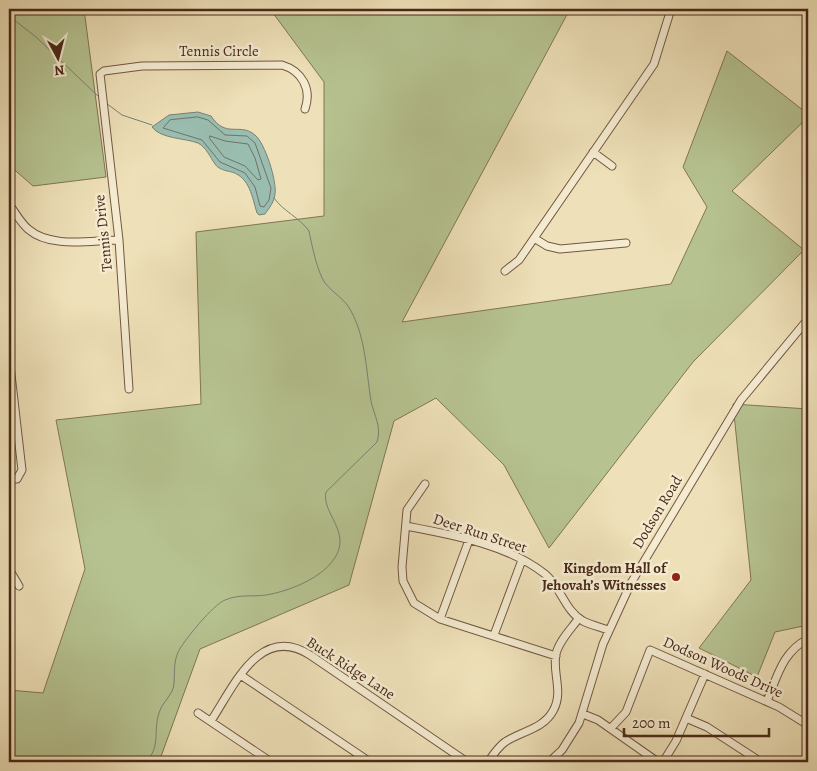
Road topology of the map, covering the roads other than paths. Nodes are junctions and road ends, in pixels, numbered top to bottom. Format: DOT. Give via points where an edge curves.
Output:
graph roads {
  1 [pos="670,9"];
  2 [pos="100,74"];
  3 [pos="305,109"];
  4 [pos="593,152"];
  5 [pos="612,166"];
  6 [pos="9,204"];
  7 [pos="534,238"];
  8 [pos="119,240"];
  9 [pos="626,243"];
  10 [pos="505,272"];
  11 [pos="808,319"];
  12 [pos="9,357"];
  13 [pos="129,389"];
  14 [pos="9,479"];
  15 [pos="425,484"];
  16 [pos="406,526"];
  17 [pos="469,540"];
  18 [pos="522,560"];
  19 [pos="9,569"];
  20 [pos="19,586"];
  21 [pos="578,618"];
  22 [pos="440,619"];
  23 [pos="608,630"];
  24 [pos="494,635"];
  25 [pos="808,639"];
  26 [pos="556,656"];
  27 [pos="705,674"];
  28 [pos="242,676"];
  29 [pos="767,701"];
  30 [pos="198,713"];
  31 [pos="582,714"];
  32 [pos="686,718"];
  33 [pos="211,721"];
  34 [pos="808,725"];
  35 [pos="611,728"];
  36 [pos="271,762"];
  37 [pos="370,762"];
  38 [pos="467,762"];
  39 [pos="488,762"];
  40 [pos="549,762"];
  41 [pos="658,762"];
  42 [pos="663,762"];
  43 [pos="761,762"];
  1 -- 4 [label="street" via="654,64"];
  2 -- 3 [label="street, Tennis Circle" via="142,66 282,65 295,70 304,81 308,96"];
  2 -- 8 [label="street, Tennis Drive"];
  4 -- 5 [label="street"];
  4 -- 7 [label="street"];
  6 -- 8 [label="street" via="30,230 46,238 59,241"];
  7 -- 9 [label="street" via="560,249"];
  7 -- 10 [label="street" via="519,260"];
  8 -- 13 [label="street, Tennis Drive"];
  11 -- 23 [label="street, Dodson Road" via="732,414 631,584"];
  12 -- 14 [label="street" via="22,470 17,480"];
  15 -- 16 [label="street" via="407,510"];
  16 -- 17 [label="street, Deer Run Street"];
  16 -- 22 [label="street" via="402,567 407,592 414,603"];
  17 -- 18 [label="street, Deer Run Street"];
  17 -- 22 [label="street"];
  18 -- 21 [label="street, Deer Run Street" via="555,583"];
  18 -- 24 [label="street"];
  19 -- 20 [label="street"];
  21 -- 23 [label="street"];
  21 -- 26 [label="street"];
  22 -- 24 [label="street"];
  23 -- 31 [label="street, Dodson Road"];
  24 -- 26 [label="street"];
  25 -- 29 [label="street" via="795,646 786,657"];
  26 -- 39 [label="street" via="558,692 554,710 541,724 506,742"];
  27 -- 29 [label="street, Dodson Woods Drive"];
  27 -- 32 [label="street"];
  27 -- 35 [label="street, Dodson Woods Drive" via="650,650 626,712"];
  28 -- 33 [label="street, Buck Ridge Lane"];
  28 -- 37 [label="street"];
  28 -- 38 [label="street, Buck Ridge Lane" via="256,656 266,649 282,646 300,649"];
  29 -- 34 [label="street, Dodson Woods Drive"];
  30 -- 33 [label="street"];
  31 -- 35 [label="street"];
  31 -- 40 [label="street, Dodson Road" via="574,733"];
  32 -- 42 [label="street"];
  32 -- 43 [label="street"];
  33 -- 36 [label="street"];
  35 -- 41 [label="street"];
}
